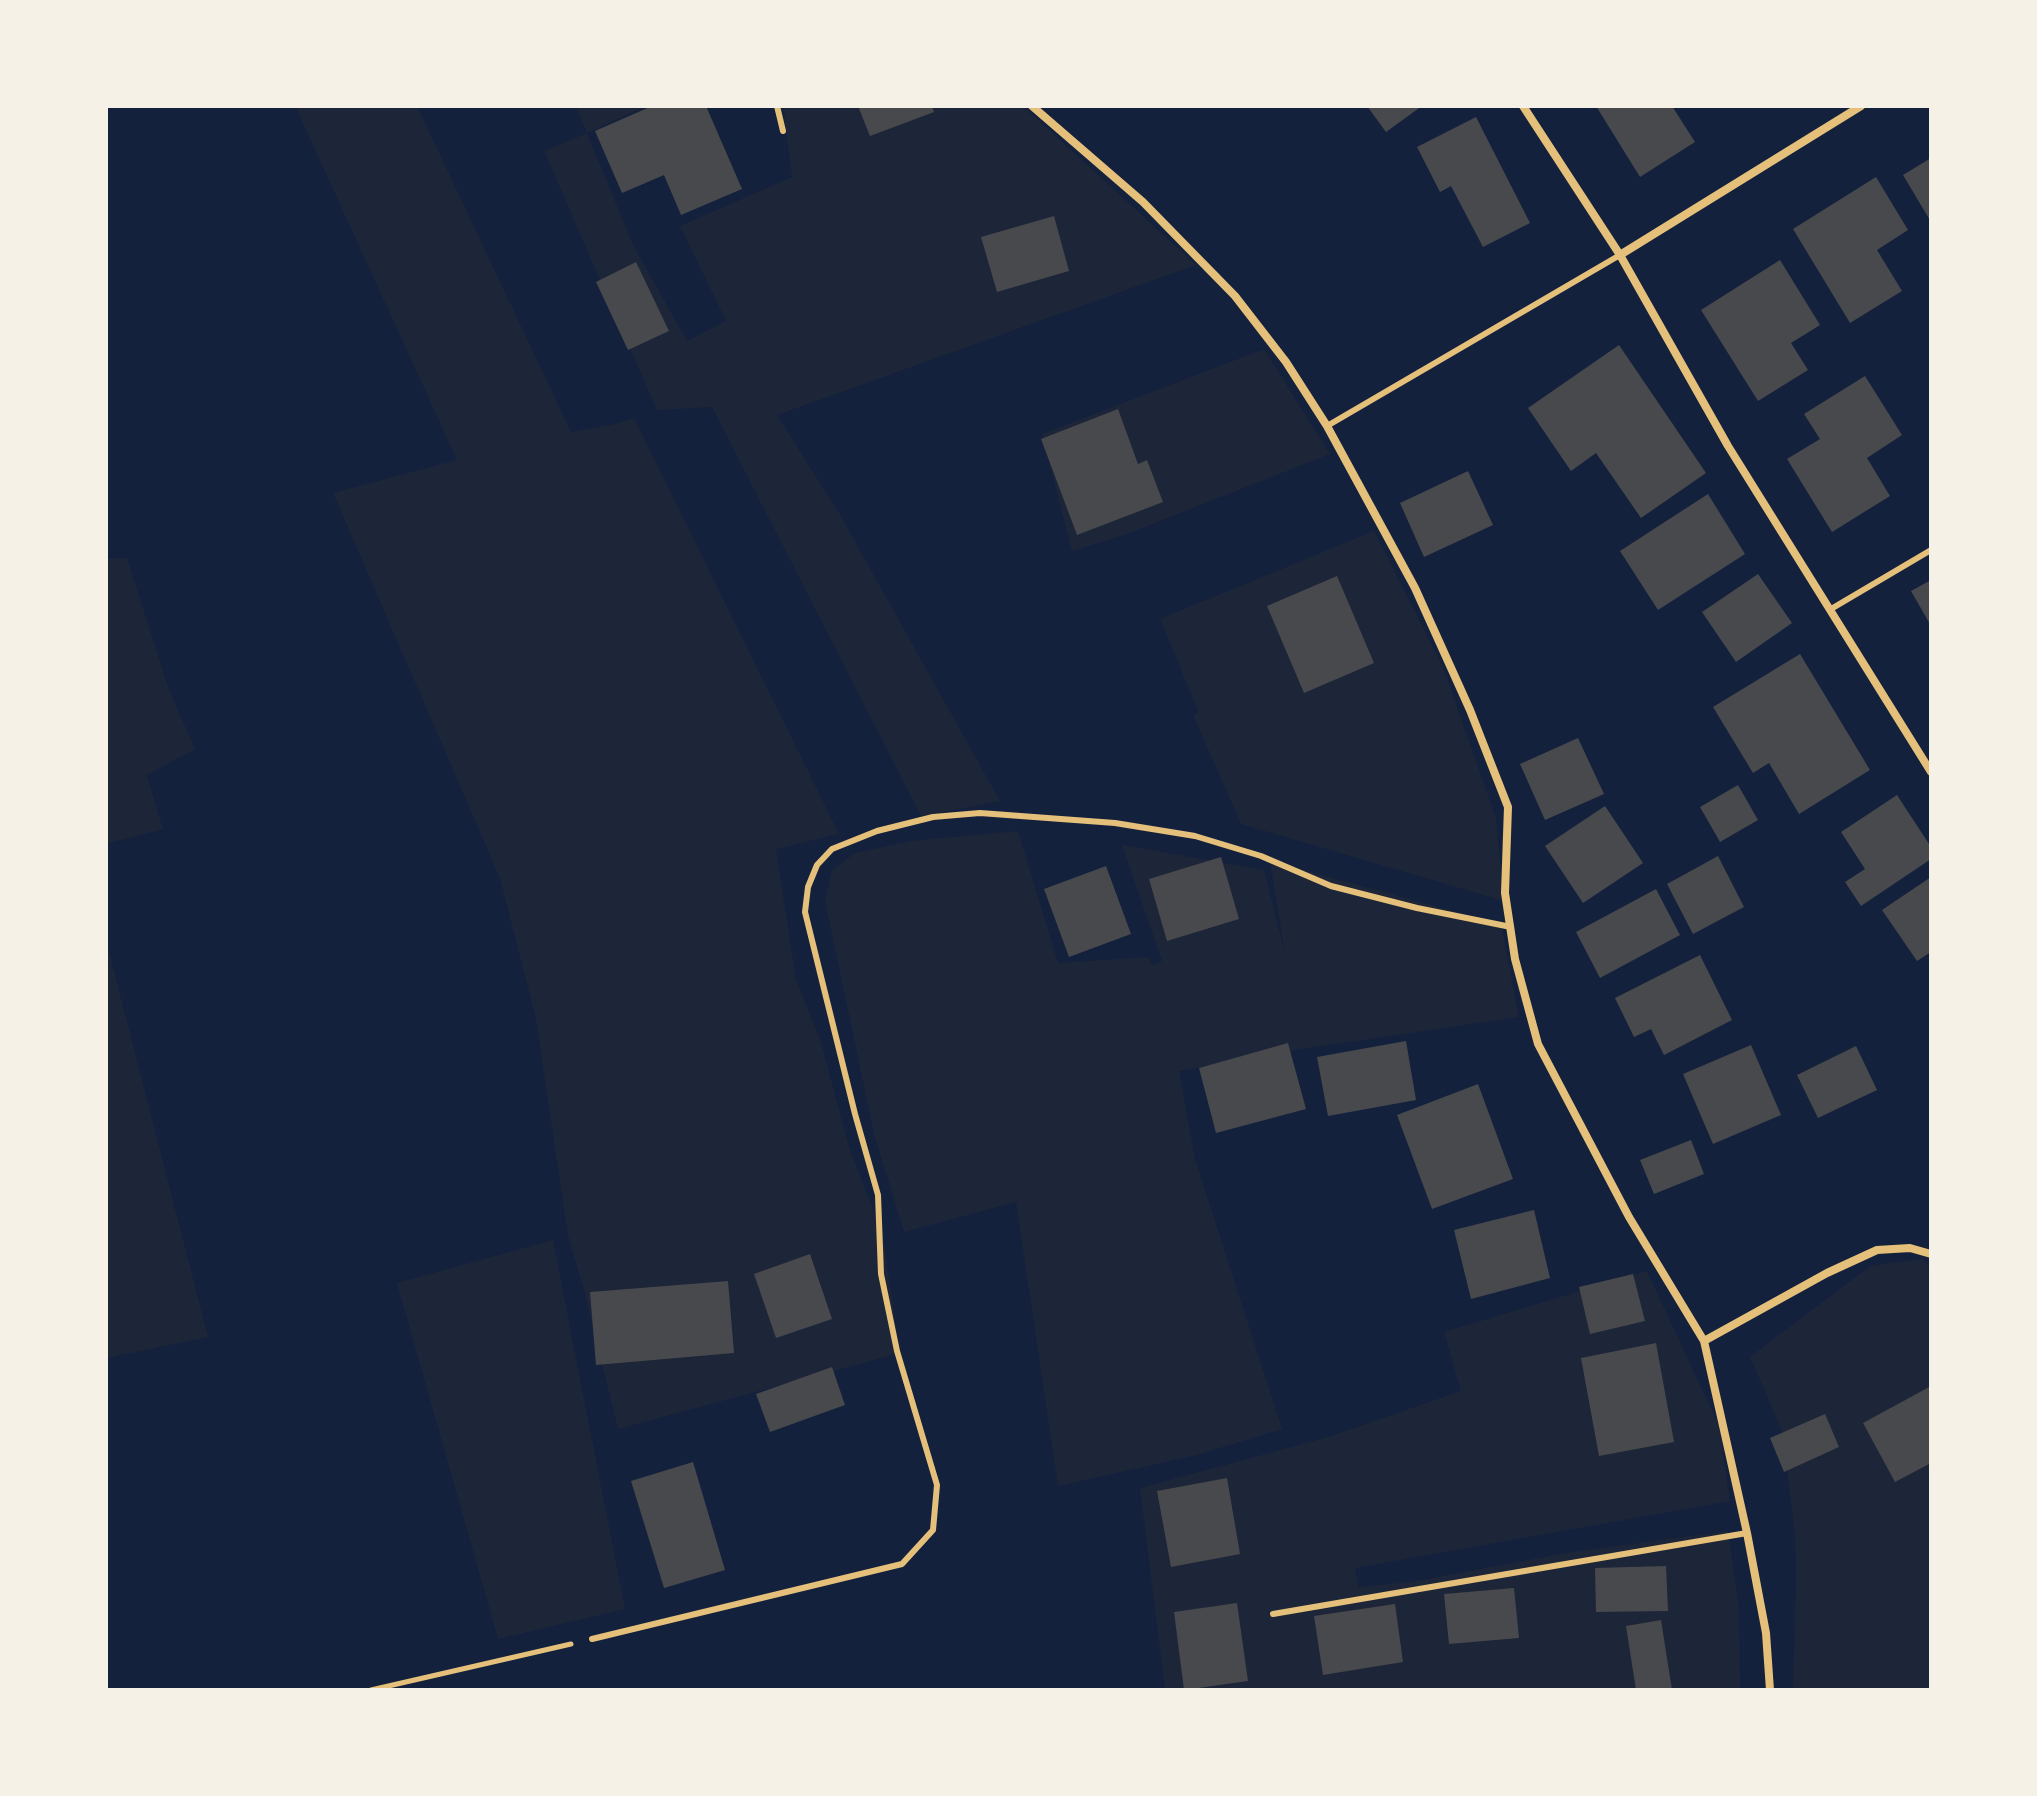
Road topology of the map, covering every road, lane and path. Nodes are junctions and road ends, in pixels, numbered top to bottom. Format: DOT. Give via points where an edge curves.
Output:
graph roads {
  1 [pos="777,106"];
  2 [pos="1032,106"];
  3 [pos="1523,106"];
  4 [pos="1861,106"];
  5 [pos="783,131"];
  6 [pos="1620,255"];
  7 [pos="1327,426"];
  8 [pos="1931,550"];
  9 [pos="1831,609"];
  10 [pos="1931,772"];
  11 [pos="1511,927"];
  12 [pos="1931,1254"];
  13 [pos="1704,1341"];
  14 [pos="1747,1533"];
  15 [pos="1273,1614"];
  16 [pos="592,1639"];
  17 [pos="371,1690"];
  18 [pos="1770,1690"];
  1 -- 5 [label="lane"];
  2 -- 7 [label="street" via="1143,202 1235,296"];
  3 -- 6 [label="street"];
  4 -- 6 [label="street"];
  6 -- 7 [label="lane"];
  6 -- 9 [label="street" via="1728,446"];
  7 -- 11 [label="street" via="1415,588 1508,807 1505,893"];
  8 -- 9 [label="lane"];
  9 -- 10 [label="street"];
  11 -- 13 [label="street" via="1538,1044 1629,1217"];
  11 -- 16 [label="lane" via="1331,886 1261,856 1195,836 1115,823 980,813 877,831 832,849 817,865 805,912 878,1195 881,1274 897,1351 937,1485 933,1530 902,1564"];
  12 -- 13 [label="street" via="1910,1248 1877,1250"];
  13 -- 14 [label="street"];
  14 -- 15 [label="lane"];
  14 -- 18 [label="street" via="1766,1633"];
  16 -- 17 [label="path"];
}
